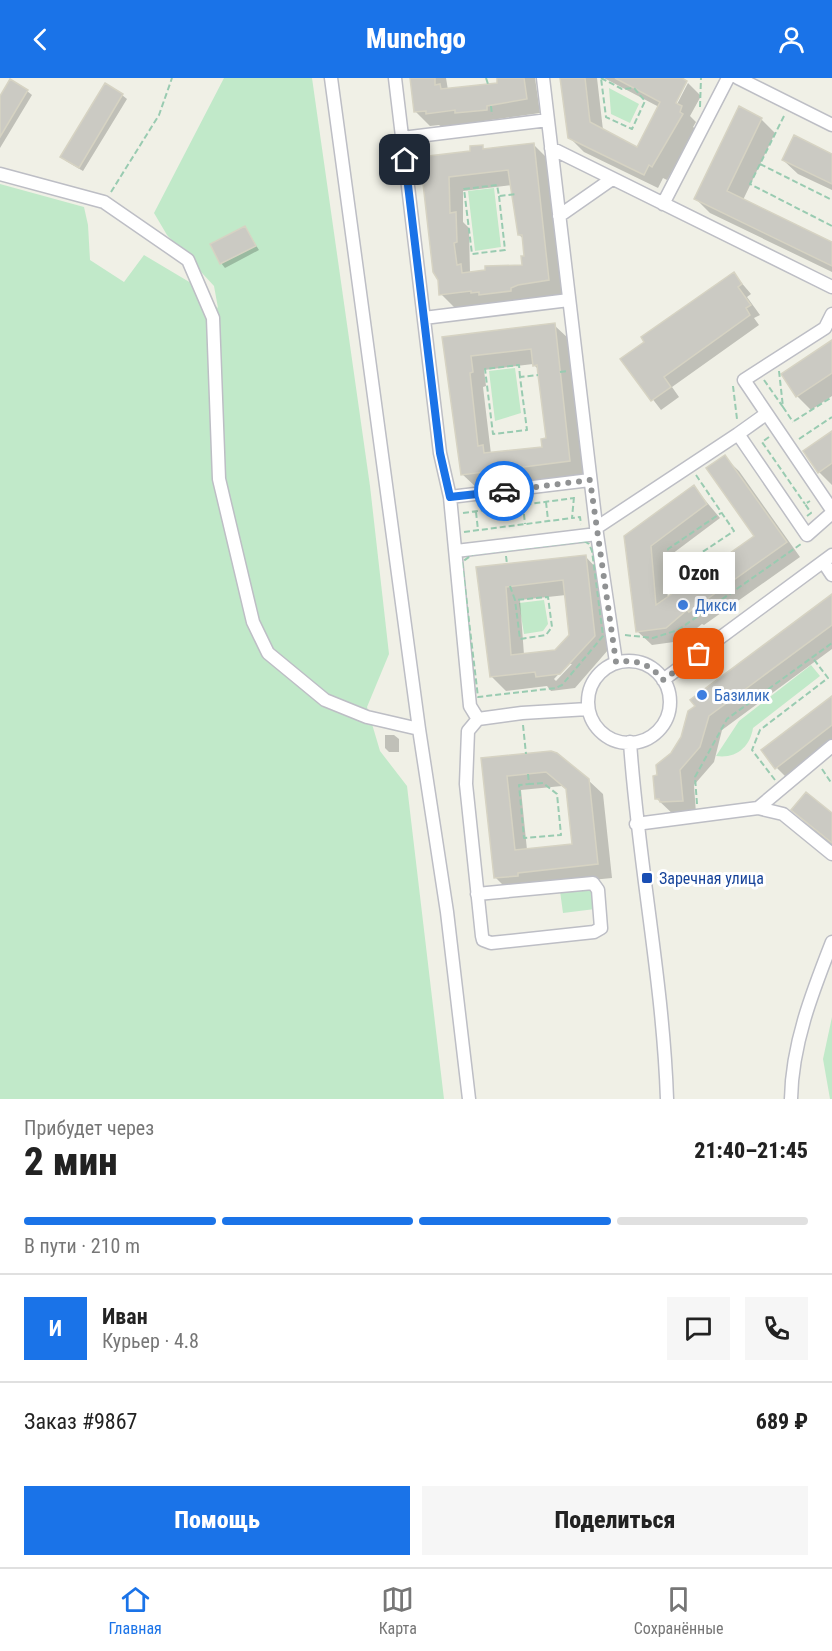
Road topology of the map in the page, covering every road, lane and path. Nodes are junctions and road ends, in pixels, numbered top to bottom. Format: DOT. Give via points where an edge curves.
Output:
graph roads {
  1 [pos="172,78"];
  2 [pos="331,78"];
  3 [pos="394,78"];
  4 [pos="486,78"];
  5 [pos="543,78"];
  6 [pos="728,78"];
  7 [pos="738,78"];
  8 [pos="488,84"];
  9 [pos="634,88"];
  10 [pos="491,106"];
  11 [pos="790,116"];
  12 [pos="492,119"];
  13 [pos="548,120"];
  14 [pos="832,125"];
  15 [pos="402,138"];
  16 [pos="551,148"];
  17 [pos="760,164"];
  18 [pos="0,174"];
  19 [pos="612,179"];
  20 [pos="517,194"];
  21 [pos="499,196"];
  22 [pos="832,201"];
  23 [pos="104,202"];
  24 [pos="663,204"];
  25 [pos="559,216"];
  26 [pos="832,226"];
  27 [pos="832,287"];
  28 [pos="569,300"];
  29 [pos="832,314"];
  30 [pos="424,318"];
  31 [pos="778,365"];
  32 [pos="758,371"];
  33 [pos="538,375"];
  34 [pos="520,377"];
  35 [pos="732,379"];
  36 [pos="832,397"];
  37 [pos="783,407"];
  38 [pos="766,414"];
  39 [pos="832,417"];
  40 [pos="740,434"];
  41 [pos="762,442"];
  42 [pos="794,442"];
  43 [pos="692,471"];
  44 [pos="590,480"];
  45 [pos="576,482"];
  46 [pos="454,497"];
  47 [pos="574,498"];
  48 [pos="814,499"];
  49 [pos="546,502"];
  50 [pos="523,506"];
  51 [pos="476,512"];
  52 [pos="832,512"];
  53 [pos="721,513"];
  54 [pos="572,518"];
  55 [pos="548,521"];
  56 [pos="462,523"];
  57 [pos="525,524"];
  58 [pos="800,525"];
  59 [pos="478,530"];
  60 [pos="596,531"];
  61 [pos="463,532"];
  62 [pos="583,538"];
  63 [pos="596,550"];
  64 [pos="463,553"];
  65 [pos="828,559"];
  66 [pos="832,575"];
  67 [pos="510,586"];
  68 [pos="515,600"];
  69 [pos="613,638"];
  70 [pos="832,643"];
  71 [pos="597,644"];
  72 [pos="812,657"];
  73 [pos="616,662"];
  74 [pos="663,680"];
  75 [pos="588,708"];
  76 [pos="522,713"];
  77 [pos="478,720"];
  78 [pos="418,729"];
  79 [pos="630,742"];
  80 [pos="832,746"];
  81 [pos="526,754"];
  82 [pos="815,760"];
  83 [pos="528,774"];
  84 [pos="529,784"];
  85 [pos="832,784"];
  86 [pos="781,787"];
  87 [pos="758,808"];
  88 [pos="698,816"];
  89 [pos="636,824"];
  90 [pos="832,854"];
  91 [pos="477,894"];
  92 [pos="832,942"];
  93 [pos="469,1099"];
  94 [pos="667,1099"];
  95 [pos="791,1099"];
  1 -- 23 [label="path" via="159,115"];
  2 -- 78 [label="street"];
  3 -- 15 [label="street"];
  4 -- 8 [label="path"];
  5 -- 13 [label="street"];
  6 -- 24 [label="street"];
  7 -- 14 [label="street"];
  9 -- 9 [label="path" via="645,101 632,129 606,117 601,78 622,89"];
  10 -- 12 [label="path"];
  11 -- 17 [label="path" via="785,113"];
  13 -- 15 [label="street"];
  13 -- 16 [label="street"];
  15 -- 30 [label="street"];
  16 -- 19 [label="street"];
  16 -- 25 [label="street"];
  17 -- 22 [label="path"];
  17 -- 26 [label="path" via="750,184"];
  18 -- 23 [label="street"];
  19 -- 24 [label="street"];
  19 -- 25 [label="street"];
  20 -- 21 [label="path"];
  21 -- 21 [label="path" via="497,185 464,189 472,254 505,250"];
  23 -- 78 [label="street" via="188,260 213,318 219,479 253,622 268,653 325,700 367,717"];
  24 -- 27 [label="street"];
  25 -- 28 [label="street"];
  28 -- 30 [label="street"];
  28 -- 44 [label="street"];
  29 -- 32 [label="street" via="825,328"];
  30 -- 46 [label="street" via="440,453"];
  31 -- 37 [label="path"];
  32 -- 37 [label="path"];
  32 -- 38 [label="street" via="744,381"];
  33 -- 34 [label="path"];
  34 -- 34 [label="path" via="527,430 493,434 485,369 519,365"];
  35 -- 40 [label="path"];
  36 -- 37 [label="path" via="793,422"];
  38 -- 40 [label="street"];
  38 -- 52 [label="street"];
  39 -- 42 [label="path"];
  40 -- 41 [label="path" via="753,447"];
  40 -- 58 [label="street"];
  40 -- 60 [label="street"];
  43 -- 53 [label="path"];
  44 -- 45 [label="street"];
  44 -- 60 [label="street"];
  45 -- 46 [label="street"];
  45 -- 47 [label="path"];
  46 -- 51 [label="path" via="460,514"];
  46 -- 64 [label="street"];
  47 -- 49 [label="path"];
  47 -- 54 [label="path"];
  48 -- 58 [label="path" via="805,504 811,513"];
  49 -- 50 [label="path"];
  49 -- 55 [label="path"];
  50 -- 51 [label="path"];
  50 -- 57 [label="path"];
  51 -- 59 [label="path"];
  52 -- 58 [label="street" via="807,535"];
  53 -- 53 [label="path" via="734,531 674,571 668,549"];
  54 -- 55 [label="path"];
  54 -- 62 [label="path" via="580,517"];
  55 -- 57 [label="path"];
  56 -- 61 [label="path"];
  57 -- 59 [label="path"];
  58 -- 69 [label="path" via="793,530 802,543 678,630 653,638"];
  59 -- 61 [label="path"];
  60 -- 62 [label="street"];
  60 -- 63 [label="street"];
  61 -- 64 [label="path"];
  62 -- 63 [label="path"];
  62 -- 64 [label="street"];
  62 -- 64 [label="path"];
  63 -- 69 [label="street"];
  63 -- 71 [label="path" via="603,636"];
  64 -- 71 [label="path" via="478,697 556,688"];
  64 -- 77 [label="street" via="455,566 470,706"];
  65 -- 66 [label="street"];
  65 -- 74 [label="street"];
  67 -- 68 [label="path"];
  68 -- 68 [label="path" via="548,597 552,627 546,635 520,639"];
  69 -- 71 [label="path"];
  69 -- 73 [label="street"];
  70 -- 72 [label="path"];
  72 -- 86 [label="path" via="828,678 760,730 752,750"];
  72 -- 88 [label="path" via="727,719 695,777"];
  73 -- 74 [label="street" via="638,662 656,671"];
  73 -- 75 [label="street" via="592,683"];
  74 -- 79 [label="street" via="670,700 665,720 651,736"];
  75 -- 76 [label="street"];
  75 -- 79 [label="street" via="601,732 620,742"];
  76 -- 77 [label="street"];
  76 -- 81 [label="path"];
  77 -- 91 [label="street" via="468,731 466,784"];
  78 -- 93 [label="street" via="447,912"];
  79 -- 89 [label="street"];
  80 -- 82 [label="street"];
  82 -- 85 [label="path"];
  82 -- 86 [label="street"];
  83 -- 84 [label="path"];
  84 -- 84 [label="path" via="543,783 557,794 561,835 524,838 519,786"];
  86 -- 87 [label="street"];
  87 -- 88 [label="street"];
  87 -- 90 [label="street" via="783,814"];
  88 -- 89 [label="street"];
  89 -- 94 [label="street" via="665,1047"];
  91 -- 91 [label="street" via="482,936 487,943 594,932 601,928 598,890 593,883"];
  92 -- 95 [label="street" via="806,1006 791,1076"];
}
